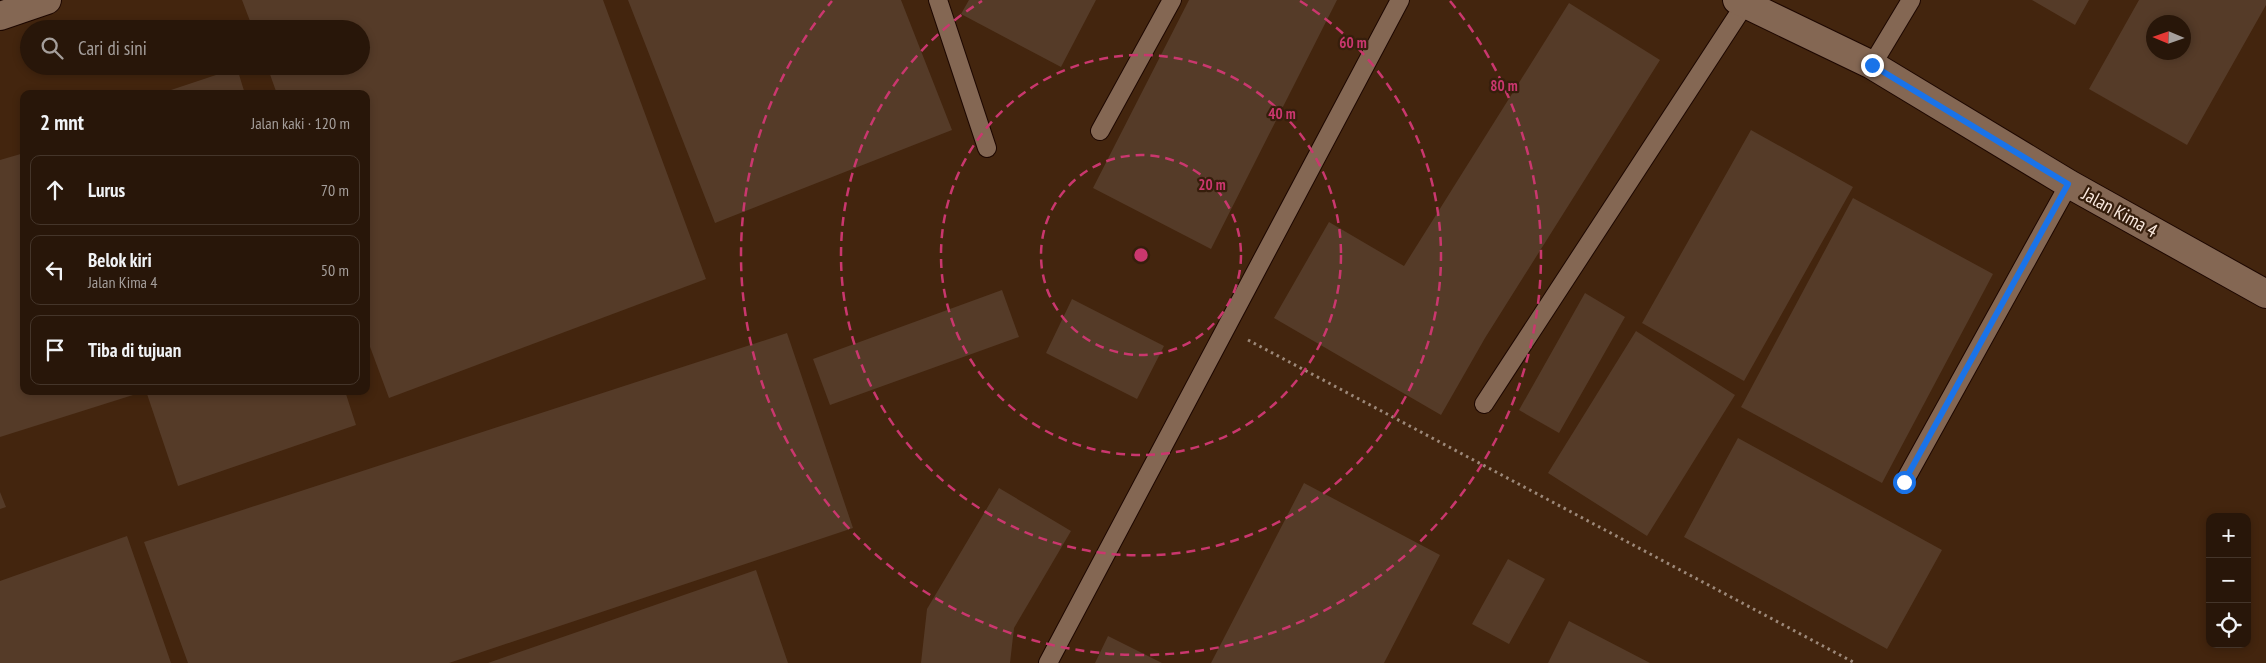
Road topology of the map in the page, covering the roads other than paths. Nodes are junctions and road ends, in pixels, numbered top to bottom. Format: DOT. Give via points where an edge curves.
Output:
graph roads {
  1 [pos="47,0"];
  2 [pos="938,0"];
  3 [pos="1172,0"];
  4 [pos="1400,0"];
  5 [pos="1911,0"];
  6 [pos="1741,2"];
  7 [pos="0,16"];
  8 [pos="1872,65"];
  9 [pos="1100,131"];
  10 [pos="987,148"];
  11 [pos="2068,184"];
  12 [pos="2266,294"];
  13 [pos="1484,404"];
  14 [pos="1904,482"];
  15 [pos="1048,663"];
  1 -- 7 [label="street"];
  2 -- 10 [label="lane"];
  3 -- 9 [label="lane"];
  4 -- 15 [label="lane"];
  5 -- 8 [label="lane"];
  6 -- 8 [label="street, Jalan Kima 4"];
  6 -- 13 [label="lane"];
  8 -- 11 [label="street, Jalan Kima 4"];
  11 -- 12 [label="street, Jalan Kima 4"];
  11 -- 14 [label="lane"];
}
